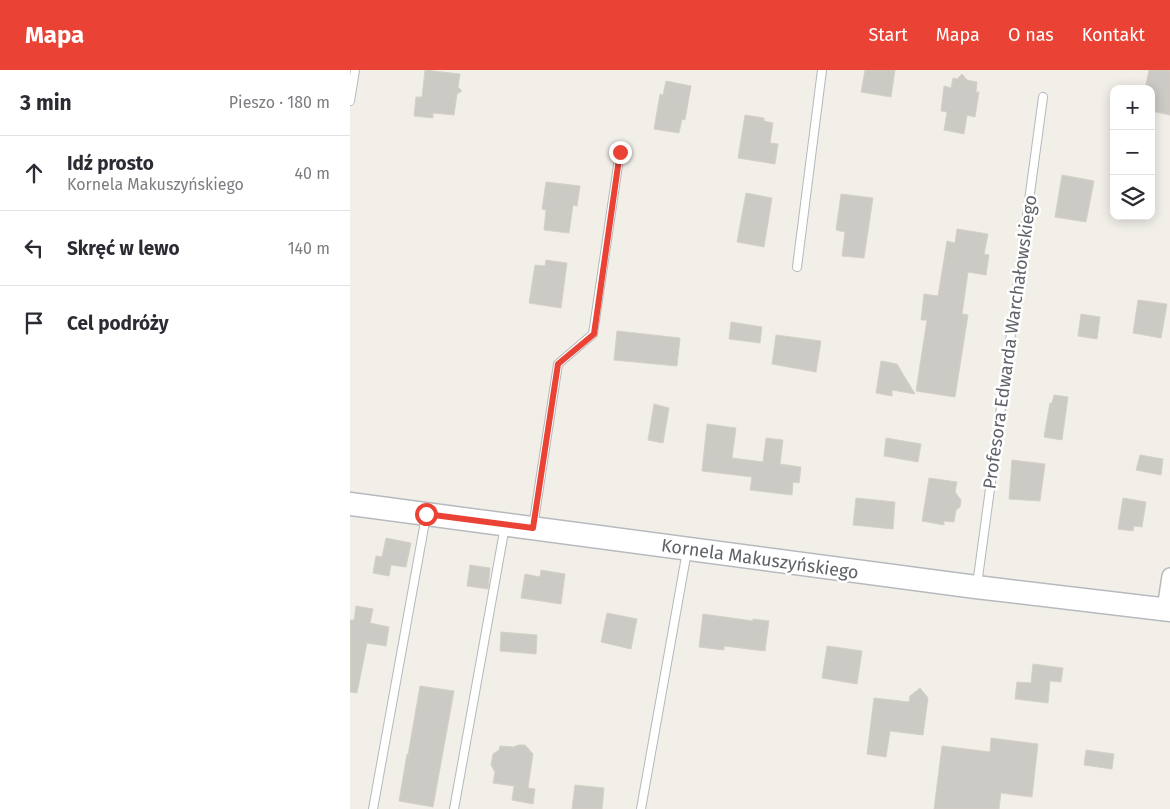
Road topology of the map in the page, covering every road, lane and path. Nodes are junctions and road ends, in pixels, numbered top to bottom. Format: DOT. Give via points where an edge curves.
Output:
graph roads {
  1 [pos="355,70"];
  2 [pos="822,70"];
  3 [pos="1043,97"];
  4 [pos="350,101"];
  5 [pos="620,152"];
  6 [pos="797,267"];
  7 [pos="350,504"];
  8 [pos="426,514"];
  9 [pos="506,525"];
  10 [pos="533,528"];
  11 [pos="688,549"];
  12 [pos="1170,576"];
  13 [pos="976,587"];
  14 [pos="1168,610"];
  15 [pos="373,809"];
  16 [pos="454,809"];
  17 [pos="641,809"];
  1 -- 4 [label="lane"];
  2 -- 6 [label="lane"];
  3 -- 13 [label="lane, Profesora Edwarda Warchałowskiego"];
  5 -- 10 [label="lane" via="594,334 558,364"];
  7 -- 8 [label="street, Kornela Makuszyńskiego"];
  8 -- 9 [label="street, Kornela Makuszyńskiego"];
  8 -- 15 [label="lane"];
  9 -- 10 [label="street, Kornela Makuszyńskiego"];
  9 -- 16 [label="lane"];
  10 -- 11 [label="street, Kornela Makuszyńskiego"];
  11 -- 13 [label="street, Kornela Makuszyńskiego"];
  11 -- 17 [label="lane"];
  12 -- 14 [label="street"];
  13 -- 14 [label="street, Kornela Makuszyńskiego"];
}
